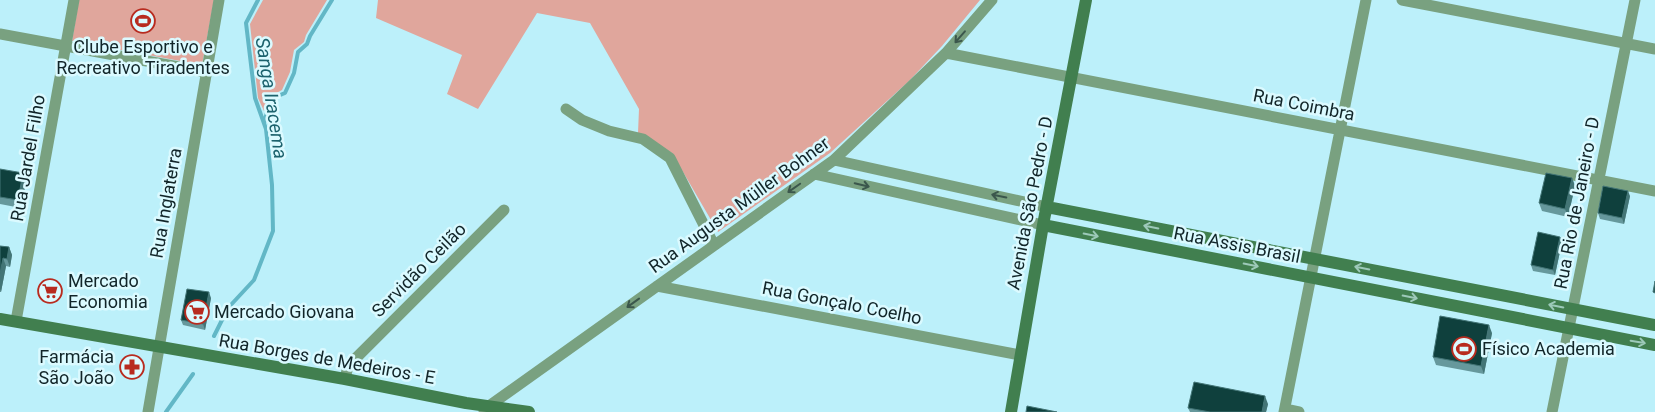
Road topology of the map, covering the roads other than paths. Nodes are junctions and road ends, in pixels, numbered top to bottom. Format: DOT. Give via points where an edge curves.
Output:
graph roads {
  1 [pos="74,0"];
  2 [pos="220,0"];
  3 [pos="992,0"];
  4 [pos="1086,0"];
  5 [pos="1366,0"];
  6 [pos="1402,0"];
  7 [pos="1635,0"];
  8 [pos="0,34"];
  9 [pos="1626,44"];
  10 [pos="66,46"];
  11 [pos="1655,49"];
  12 [pos="946,53"];
  13 [pos="206,72"];
  14 [pos="1072,78"];
  15 [pos="566,109"];
  16 [pos="1340,130"];
  17 [pos="834,160"];
  18 [pos="814,174"];
  19 [pos="1600,180"];
  20 [pos="1655,191"];
  21 [pos="1047,207"];
  22 [pos="504,210"];
  23 [pos="1043,226"];
  24 [pos="1184,234"];
  25 [pos="714,245"];
  26 [pos="1180,252"];
  27 [pos="1314,259"];
  28 [pos="1311,277"];
  29 [pos="1442,284"];
  30 [pos="657,286"];
  31 [pos="1438,303"];
  32 [pos="1574,309"];
  33 [pos="0,318"];
  34 [pos="16,321"];
  35 [pos="1655,325"];
  36 [pos="1570,329"];
  37 [pos="1655,345"];
  38 [pos="159,346"];
  39 [pos="1020,355"];
  40 [pos="345,379"];
  41 [pos="486,409"];
  42 [pos="1285,411"];
  43 [pos="148,412"];
  44 [pos="529,412"];
  45 [pos="1011,412"];
  46 [pos="1299,412"];
  47 [pos="1552,412"];
  1 -- 10 [label="street, Rua Jardel Filho"];
  2 -- 13 [label="street, Rua Inglaterra"];
  3 -- 12 [label="street, Rua Augusta Müller Bohner, one-way"];
  4 -- 14 [label="street, Avenida São Pedro - D"];
  5 -- 16 [label="street"];
  6 -- 9 [label="street"];
  7 -- 9 [label="street, Rua Rio de Janeiro - D"];
  8 -- 10 [label="street"];
  9 -- 11 [label="street"];
  9 -- 19 [label="street, Rua Rio de Janeiro - D"];
  10 -- 13 [label="street"];
  10 -- 34 [label="street, Rua Jardel Filho"];
  12 -- 14 [label="street, Rua Coimbra"];
  12 -- 17 [label="street, Rua Augusta Müller Bohner"];
  13 -- 38 [label="street, Rua Inglaterra"];
  14 -- 16 [label="street, Rua Coimbra"];
  14 -- 21 [label="street, Avenida São Pedro - D"];
  15 -- 25 [label="street" via="582,120 609,131 643,139 670,158"];
  16 -- 19 [label="street, Rua Coimbra"];
  16 -- 27 [label="street"];
  17 -- 18 [label="street, Rua Augusta Müller Bohner"];
  21 -- 17 [label="street, Rua Assis Brasil, one-way"];
  18 -- 23 [label="street, Rua Assis Brasil, one-way"];
  18 -- 25 [label="street, Rua Augusta Müller Bohner, one-way"];
  19 -- 20 [label="street, Rua Coimbra"];
  19 -- 32 [label="street, Rua Rio de Janeiro - D"];
  21 -- 23 [label="street, Avenida São Pedro - D"];
  24 -- 21 [label="street, Rua Assis Brasil, one-way"];
  22 -- 40 [label="street, Servidão Ceilão" via="348,366"];
  23 -- 26 [label="street, Rua Assis Brasil, one-way"];
  23 -- 39 [label="street, Avenida São Pedro - D"];
  24 -- 26 [label="street"];
  24 -- 27 [label="street, Rua Assis Brasil"];
  25 -- 30 [label="street, Rua Augusta Müller Bohner"];
  26 -- 28 [label="street, Rua Assis Brasil, one-way"];
  27 -- 28 [label="street"];
  29 -- 27 [label="street, Rua Assis Brasil, one-way"];
  28 -- 31 [label="street, Rua Assis Brasil, one-way"];
  28 -- 42 [label="street"];
  29 -- 31 [label="street"];
  32 -- 29 [label="street, Rua Assis Brasil, one-way"];
  30 -- 39 [label="street, Rua Gonçalo Coelho"];
  30 -- 41 [label="street, Rua Augusta Müller Bohner, one-way"];
  31 -- 36 [label="street, Rua Assis Brasil"];
  32 -- 35 [label="street, Rua Assis Brasil"];
  32 -- 36 [label="street, Rua Rio de Janeiro - D"];
  33 -- 34 [label="street, Rua Borges de Medeiros - E"];
  34 -- 38 [label="street, Rua Borges de Medeiros - E"];
  36 -- 37 [label="street, Rua Assis Brasil, one-way"];
  36 -- 47 [label="street, Rua Rio de Janeiro - D"];
  38 -- 40 [label="street, Rua Borges de Medeiros - E"];
  38 -- 43 [label="street, Rua Inglaterra"];
  39 -- 45 [label="street, Avenida São Pedro - D"];
  40 -- 41 [label="street, Rua Borges de Medeiros - E"];
  41 -- 44 [label="street, Rua Borges de Medeiros - E"];
  42 -- 46 [label="street"];
}
